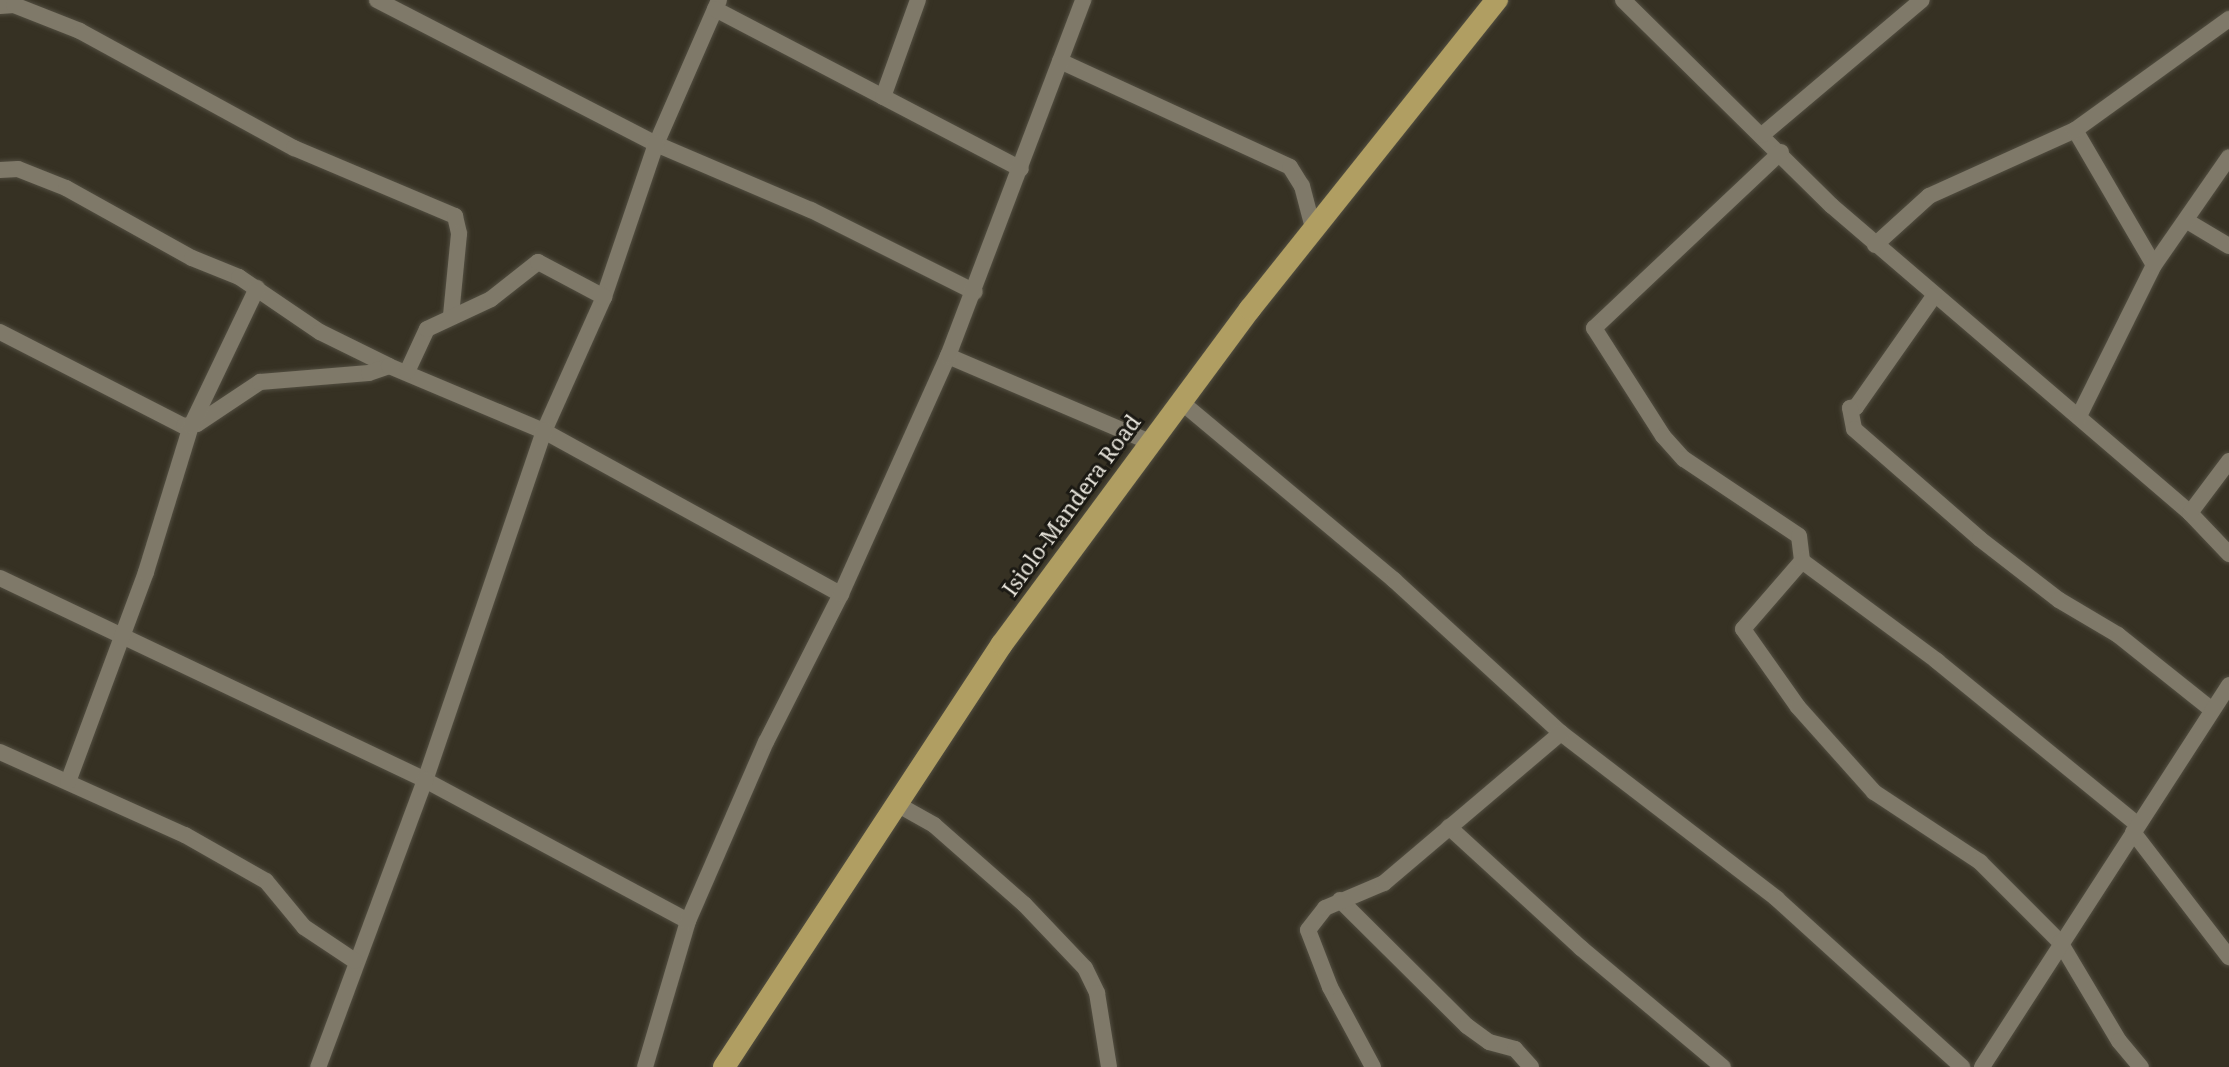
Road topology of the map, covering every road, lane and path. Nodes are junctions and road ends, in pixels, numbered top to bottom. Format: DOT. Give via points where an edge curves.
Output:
graph roads {
  1 [pos="377,0"];
  2 [pos="918,0"];
  3 [pos="1083,0"];
  4 [pos="1497,0"];
  5 [pos="1623,0"];
  6 [pos="1922,0"];
  7 [pos="717,5"];
  8 [pos="0,6"];
  9 [pos="2229,19"];
  10 [pos="1060,61"];
  11 [pos="883,97"];
  12 [pos="2075,130"];
  13 [pos="1762,135"];
  14 [pos="656,144"];
  15 [pos="1781,152"];
  16 [pos="2229,157"];
  17 [pos="1021,169"];
  18 [pos="0,170"];
  19 [pos="2187,221"];
  20 [pos="1313,228"];
  21 [pos="1875,245"];
  22 [pos="2229,246"];
  23 [pos="2154,265"];
  24 [pos="257,288"];
  25 [pos="975,292"];
  26 [pos="1934,296"];
  27 [pos="604,297"];
  28 [pos="451,316"];
  29 [pos="0,332"];
  30 [pos="948,356"];
  31 [pos="389,366"];
  32 [pos="407,372"];
  33 [pos="1180,401"];
  34 [pos="2079,416"];
  35 [pos="191,426"];
  36 [pos="544,431"];
  37 [pos="1150,442"];
  38 [pos="2229,461"];
  39 [pos="2190,513"];
  40 [pos="2229,554"];
  41 [pos="1802,561"];
  42 [pos="0,578"];
  43 [pos="841,594"];
  44 [pos="123,636"];
  45 [pos="2229,685"];
  46 [pos="2212,710"];
  47 [pos="1561,733"];
  48 [pos="0,752"];
  49 [pos="425,780"];
  50 [pos="68,782"];
  51 [pos="895,803"];
  52 [pos="1449,827"];
  53 [pos="2135,828"];
  54 [pos="1340,900"];
  55 [pos="688,921"];
  56 [pos="2060,942"];
  57 [pos="2229,957"];
  58 [pos="355,961"];
  59 [pos="318,1067"];
  60 [pos="645,1067"];
  61 [pos="724,1067"];
  62 [pos="1109,1067"];
  63 [pos="1373,1067"];
  64 [pos="1531,1067"];
  65 [pos="1723,1067"];
  66 [pos="1962,1067"];
  67 [pos="1982,1067"];
  68 [pos="2141,1067"];
  1 -- 14 [label="street"];
  2 -- 11 [label="street"];
  3 -- 10 [label="street"];
  4 -- 20 [label="highway, Isiolo-Mandera Road"];
  5 -- 13 [label="street"];
  6 -- 13 [label="street"];
  7 -- 11 [label="street"];
  7 -- 14 [label="street"];
  8 -- 28 [label="street" via="14,5 80,31 294,148 455,216 459,234"];
  9 -- 12 [label="street"];
  10 -- 17 [label="street"];
  10 -- 20 [label="street" via="1290,167 1302,186"];
  11 -- 17 [label="street"];
  12 -- 21 [label="street" via="1929,196"];
  12 -- 23 [label="street"];
  13 -- 15 [label="street"];
  14 -- 25 [label="street" via="811,210"];
  14 -- 27 [label="street"];
  15 -- 21 [label="street"];
  15 -- 41 [label="street" via="1594,328 1663,436 1702,475 1799,536"];
  16 -- 19 [label="street"];
  17 -- 25 [label="street"];
  18 -- 24 [label="street" via="18,169 66,188"];
  19 -- 22 [label="street"];
  19 -- 23 [label="street"];
  20 -- 33 [label="highway, Isiolo-Mandera Road"];
  21 -- 26 [label="street"];
  23 -- 34 [label="street"];
  24 -- 31 [label="street" via="320,332"];
  24 -- 35 [label="street"];
  25 -- 30 [label="street"];
  26 -- 34 [label="street"];
  26 -- 46 [label="street" via="1856,407 1850,408 1854,429 1980,539 2059,600 2118,635"];
  27 -- 28 [label="street" via="538,262 491,299"];
  27 -- 36 [label="street"];
  28 -- 32 [label="street" via="427,329"];
  29 -- 35 [label="street"];
  30 -- 37 [label="street"];
  30 -- 43 [label="street"];
  31 -- 32 [label="street"];
  31 -- 35 [label="street" via="369,373 260,382"];
  32 -- 36 [label="street"];
  33 -- 37 [label="highway, Isiolo-Mandera Road"];
  33 -- 47 [label="street" via="1394,580"];
  34 -- 39 [label="street"];
  35 -- 44 [label="street"];
  36 -- 43 [label="street"];
  36 -- 49 [label="street"];
  37 -- 51 [label="highway, Isiolo-Mandera Road"];
  38 -- 39 [label="street"];
  39 -- 40 [label="street"];
  41 -- 53 [label="street" via="1937,661"];
  41 -- 56 [label="street" via="1745,622 1746,635 1798,707 1865,783 1980,862"];
  42 -- 44 [label="street"];
  43 -- 55 [label="street" via="766,742"];
  44 -- 49 [label="street"];
  44 -- 50 [label="street"];
  45 -- 46 [label="street"];
  46 -- 53 [label="street"];
  47 -- 52 [label="street"];
  47 -- 66 [label="street" via="1777,899"];
  48 -- 50 [label="street"];
  49 -- 55 [label="street"];
  49 -- 58 [label="street"];
  50 -- 58 [label="street" via="185,835 266,881 304,927"];
  51 -- 61 [label="highway, Isiolo-Mandera Road"];
  51 -- 62 [label="street" via="934,825 1024,904 1085,968 1097,993"];
  52 -- 54 [label="street" via="1384,883"];
  52 -- 65 [label="street" via="1581,948"];
  53 -- 56 [label="street"];
  53 -- 57 [label="street"];
  54 -- 63 [label="street" via="1317,916 1308,939"];
  54 -- 64 [label="street" via="1467,1026 1489,1042 1515,1049"];
  55 -- 60 [label="street"];
  56 -- 67 [label="street"];
  56 -- 68 [label="street" via="2119,1041"];
  58 -- 59 [label="street"];
}
